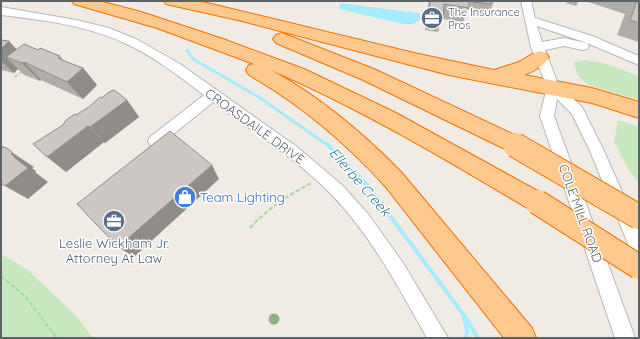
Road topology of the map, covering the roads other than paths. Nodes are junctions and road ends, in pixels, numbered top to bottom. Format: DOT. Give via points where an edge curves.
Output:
graph roads {
  1 [pos="80,1"];
  2 [pos="165,1"];
  3 [pos="172,1"];
  4 [pos="526,1"];
  5 [pos="1,11"];
  6 [pos="530,20"];
  7 [pos="200,36"];
  8 [pos="538,52"];
  9 [pos="639,61"];
  10 [pos="639,69"];
  11 [pos="493,76"];
  12 [pos="552,87"];
  13 [pos="213,95"];
  14 [pos="639,110"];
  15 [pos="156,141"];
  16 [pos="639,217"];
  17 [pos="639,250"];
  18 [pos="639,266"];
  19 [pos="438,338"];
  20 [pos="522,338"];
  21 [pos="625,338"];
  1 -- 7 [label="highway"];
  2 -- 16 [label="highway, bridge" via="318,52 403,90 512,143"];
  3 -- 11 [label="highway" via="253,18 420,62"];
  4 -- 6 [label="street"];
  5 -- 13 [label="street, CROASDAILE DRIVE" via="76,24 119,36 153,53"];
  6 -- 8 [label="street"];
  6 -- 9 [label="street" via="588,39"];
  7 -- 18 [label="highway, bridge" via="296,74 372,110 471,164"];
  7 -- 20 [label="highway" via="290,90 356,141 397,185"];
  8 -- 10 [label="street" via="564,42 572,43"];
  8 -- 11 [label="highway" via="534,63 509,74"];
  8 -- 12 [label="street"];
  11 -- 12 [label="highway"];
  12 -- 14 [label="highway"];
  12 -- 17 [label="street" via="577,111"];
  12 -- 21 [label="street, COLE MILL ROAD" via="547,116"];
  13 -- 15 [label="street"];
  13 -- 19 [label="street, CROASDAILE DRIVE" via="323,176 350,204 383,248"];
}
